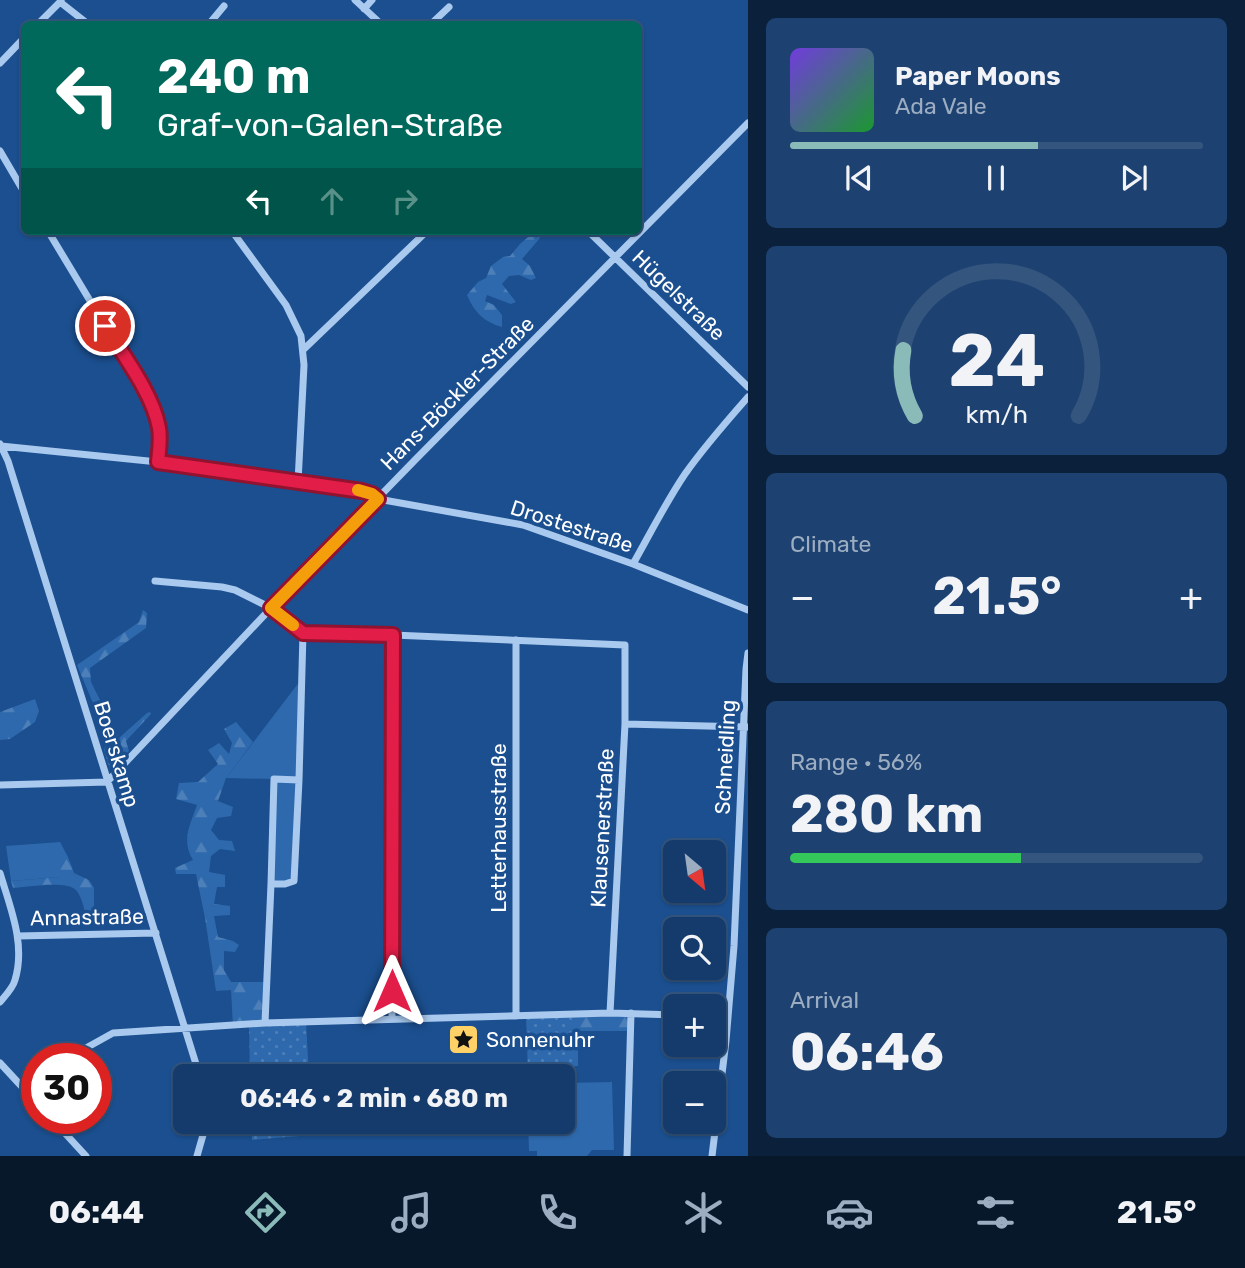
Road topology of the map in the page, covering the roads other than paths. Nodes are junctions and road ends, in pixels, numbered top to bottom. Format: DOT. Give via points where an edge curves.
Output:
graph roads {
  1 [pos="355,0"];
  2 [pos="372,0"];
  3 [pos="61,1"];
  4 [pos="224,6"];
  5 [pos="449,7"];
  6 [pos="364,9"];
  7 [pos="41,21"];
  8 [pos="84,21"];
  9 [pos="212,21"];
  10 [pos="378,21"];
  11 [pos="434,21"];
  12 [pos="21,41"];
  13 [pos="0,63"];
  14 [pos="748,123"];
  15 [pos="0,151"];
  16 [pos="21,187"];
  17 [pos="642,231"];
  18 [pos="50,235"];
  19 [pos="235,235"];
  20 [pos="423,235"];
  21 [pos="593,235"];
  22 [pos="638,235"];
  23 [pos="616,258"];
  24 [pos="303,350"];
  25 [pos="748,387"];
  26 [pos="748,397"];
  27 [pos="1,445"];
  28 [pos="158,462"];
  29 [pos="298,482"];
  30 [pos="378,499"];
  31 [pos="633,564"];
  32 [pos="155,581"];
  33 [pos="271,608"];
  34 [pos="748,610"];
  35 [pos="303,633"];
  36 [pos="393,635"];
  37 [pos="516,640"];
  38 [pos="748,653"];
  39 [pos="625,724"];
  40 [pos="746,727"];
  41 [pos="299,780"];
  42 [pos="107,782"];
  43 [pos="0,785"];
  44 [pos="0,873"];
  45 [pos="271,884"];
  46 [pos="736,887"];
  47 [pos="748,888"];
  48 [pos="156,933"];
  49 [pos="18,936"];
  50 [pos="0,1003"];
  51 [pos="610,1013"];
  52 [pos="631,1013"];
  53 [pos="663,1014"];
  54 [pos="516,1016"];
  55 [pos="728,1017"];
  56 [pos="392,1019"];
  57 [pos="265,1023"];
  58 [pos="185,1029"];
  59 [pos="95,1043"];
  60 [pos="0,1063"];
  61 [pos="194,1064"];
  62 [pos="21,1086"];
  63 [pos="66,1134"];
  64 [pos="203,1134"];
  65 [pos="86,1156"];
  66 [pos="197,1156"];
  67 [pos="627,1156"];
  68 [pos="712,1156"];
  1 -- 6 [label="street"];
  2 -- 6 [label="street"];
  3 -- 7 [label="street"];
  3 -- 8 [label="street"];
  4 -- 9 [label="street"];
  5 -- 11 [label="street"];
  6 -- 10 [label="street"];
  12 -- 13 [label="street"];
  14 -- 17 [label="street, Hans-Böckler-Straße"];
  15 -- 16 [label="street"];
  18 -- 28 [label="street" via="148,397 160,431"];
  19 -- 24 [label="street" via="286,305"];
  20 -- 24 [label="street"];
  21 -- 23 [label="street, Hügelstraße"];
  22 -- 23 [label="street, Hans-Böckler-Straße"];
  23 -- 25 [label="street, Hügelstraße"];
  23 -- 30 [label="street, Hans-Böckler-Straße"];
  24 -- 29 [label="street"];
  26 -- 31 [label="street" via="687,471"];
  27 -- 28 [label="street, Drostestraße"];
  27 -- 42 [label="street, Boerskamp"];
  28 -- 29 [label="street, Drostestraße"];
  29 -- 30 [label="street, Drostestraße" via="362,491"];
  30 -- 31 [label="street, Drostestraße" via="523,525"];
  30 -- 33 [label="street, Hans-Böckler-Straße"];
  31 -- 34 [label="street, Drostestraße"];
  32 -- 33 [label="street" via="222,587"];
  33 -- 35 [label="street"];
  33 -- 42 [label="street, Hans-Böckler-Straße"];
  35 -- 36 [label="street"];
  35 -- 41 [label="street"];
  36 -- 37 [label="street"];
  36 -- 56 [label="street"];
  37 -- 39 [label="street, Klausenerstraße" via="625,645"];
  37 -- 54 [label="street, Letterhausstraße"];
  38 -- 40 [label="street, Schneidling"];
  39 -- 40 [label="street"];
  39 -- 51 [label="street, Klausenerstraße"];
  40 -- 46 [label="street, Schneidling"];
  41 -- 45 [label="street" via="294,880"];
  41 -- 45 [label="street" via="274,779"];
  42 -- 43 [label="street"];
  42 -- 48 [label="street, Boerskamp"];
  44 -- 49 [label="street"];
  45 -- 57 [label="street"];
  46 -- 47 [label="street"];
  46 -- 55 [label="street, Schneidling"];
  48 -- 49 [label="street, Annastraße"];
  48 -- 58 [label="street, Boerskamp"];
  49 -- 50 [label="street" via="15,982"];
  51 -- 52 [label="street"];
  51 -- 54 [label="street"];
  52 -- 53 [label="street"];
  52 -- 67 [label="street"];
  54 -- 56 [label="street"];
  55 -- 68 [label="street, Schneidling"];
  56 -- 57 [label="street"];
  57 -- 58 [label="street"];
  58 -- 59 [label="street" via="113,1033"];
  58 -- 61 [label="street, Boerskamp"];
  60 -- 62 [label="street"];
  63 -- 65 [label="street"];
  64 -- 66 [label="street"];
}
